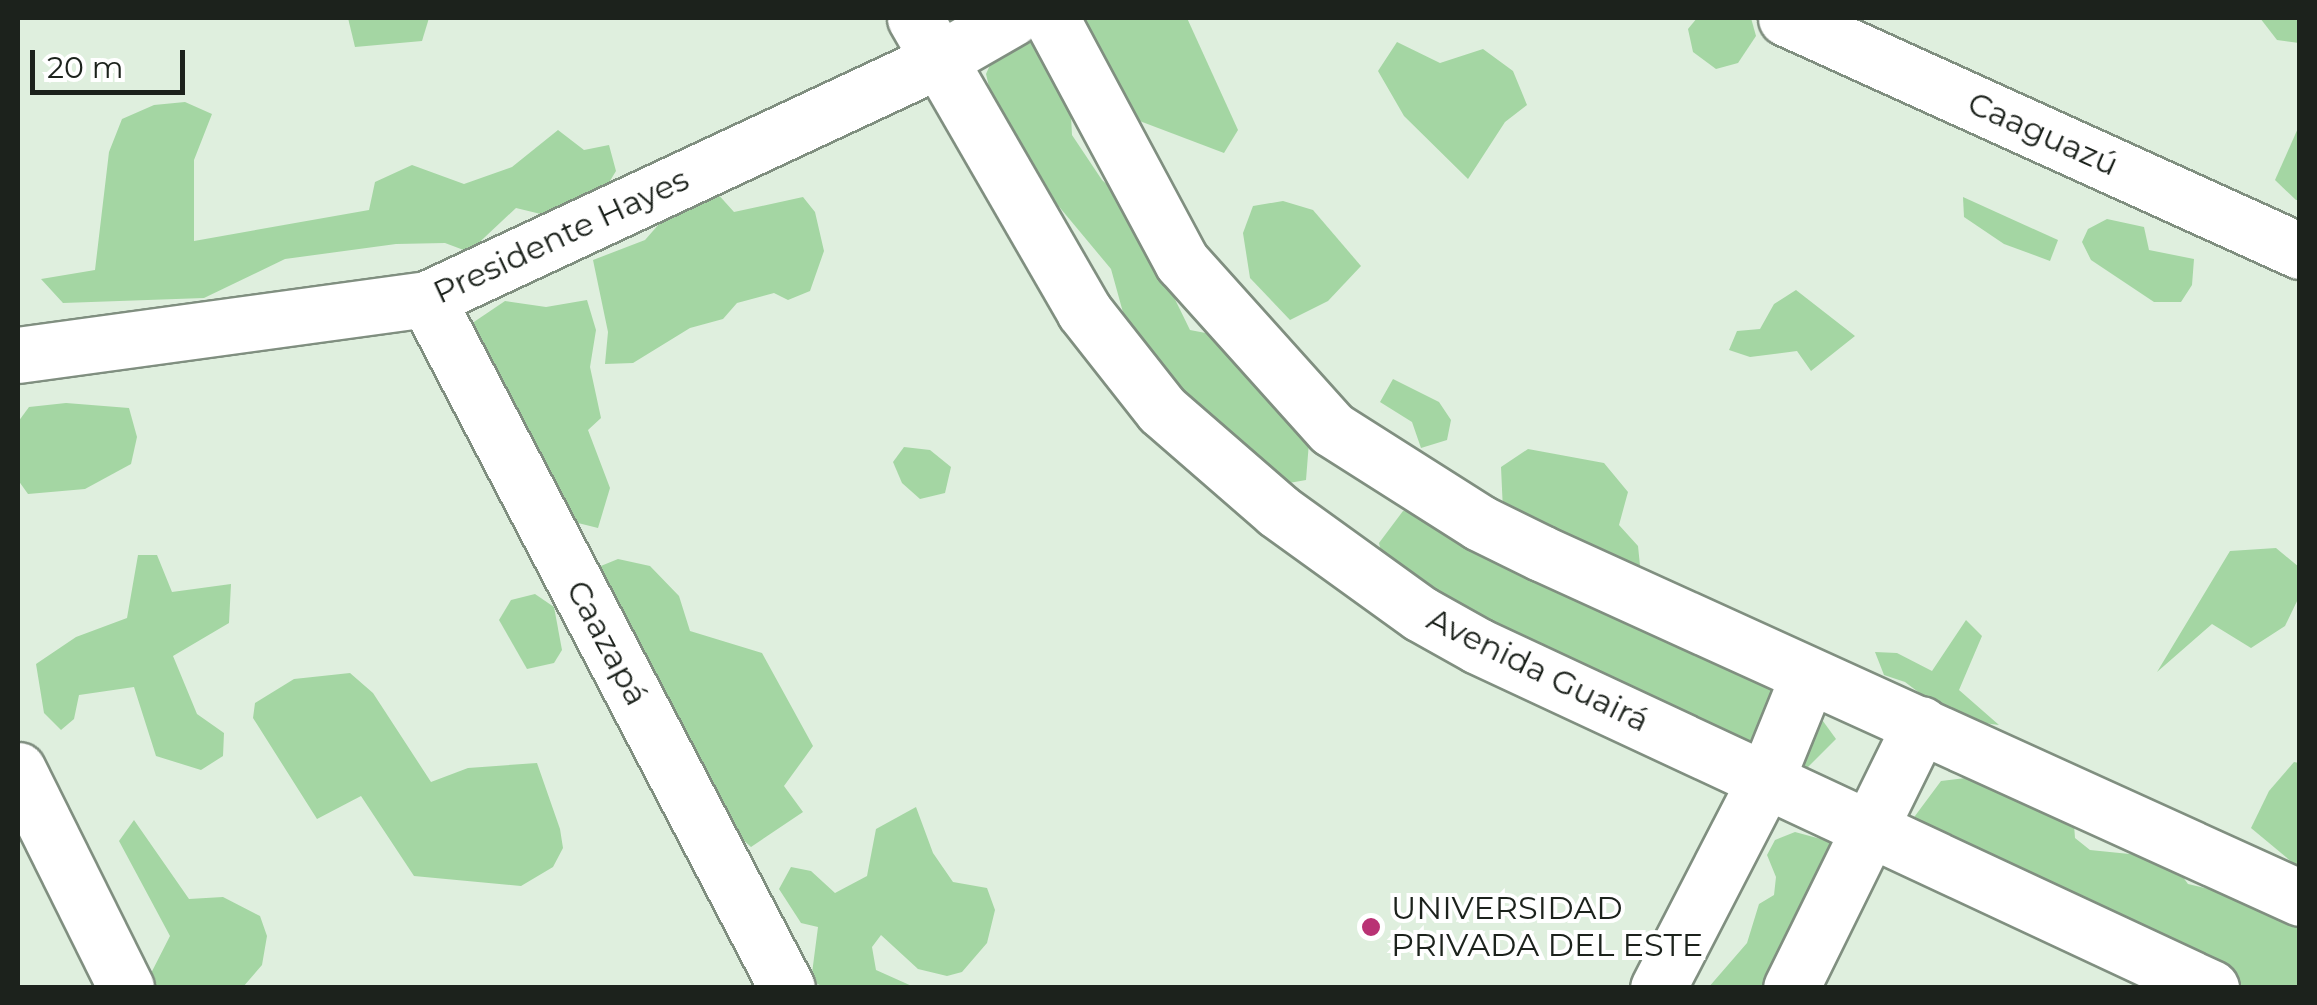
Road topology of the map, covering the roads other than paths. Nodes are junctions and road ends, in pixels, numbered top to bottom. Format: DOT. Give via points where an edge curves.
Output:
graph roads {
  1 [pos="1012,18"];
  2 [pos="1051,18"];
  3 [pos="1786,18"];
  4 [pos="927,39"];
  5 [pos="2300,251"];
  6 [pos="427,299"];
  7 [pos="18,354"];
  8 [pos="1808,676"];
  9 [pos="1921,724"];
  10 [pos="18,770"];
  11 [pos="1768,777"];
  12 [pos="1874,828"];
  13 [pos="2300,898"];
  14 [pos="126,988"];
  15 [pos="787,988"];
  16 [pos="1658,988"];
  17 [pos="1792,988"];
  18 [pos="2212,988"];
  1 -- 4 [label="street, Presidente Hayes"];
  2 -- 8 [label="street" via="1182,262 1332,429 1480,524"];
  3 -- 5 [label="street, Caaguazú"];
  4 -- 6 [label="street, Presidente Hayes"];
  4 -- 11 [label="street, Avenida Guairá" via="1084,311 1162,410 1278,511 1421,614"];
  6 -- 7 [label="street, Presidente Hayes"];
  6 -- 15 [label="street, Caazapá"];
  8 -- 9 [label="street"];
  8 -- 11 [label="street"];
  9 -- 12 [label="street"];
  9 -- 13 [label="street"];
  10 -- 14 [label="street"];
  11 -- 12 [label="street, Avenida Guairá"];
  11 -- 16 [label="street"];
  12 -- 17 [label="street"];
  12 -- 18 [label="street, Avenida Guairá"];
}
